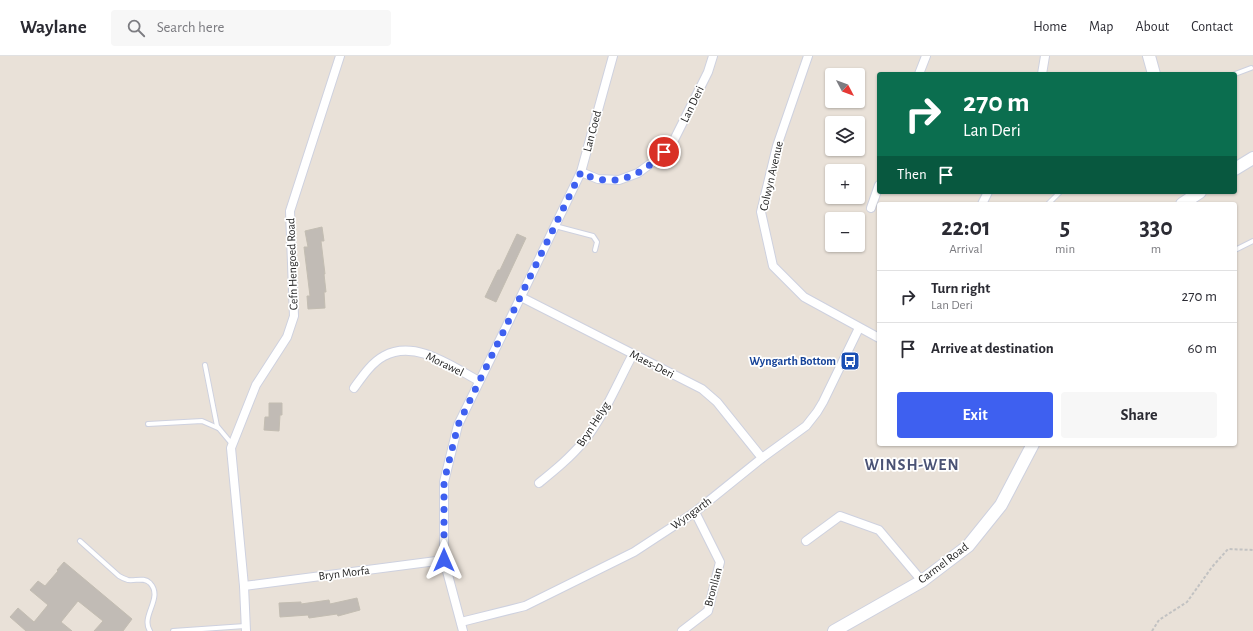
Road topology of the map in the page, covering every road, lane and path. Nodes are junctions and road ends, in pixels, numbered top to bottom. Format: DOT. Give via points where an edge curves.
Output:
graph roads {
  1 [pos="340,56"];
  2 [pos="613,56"];
  3 [pos="713,56"];
  4 [pos="808,56"];
  5 [pos="926,56"];
  6 [pos="1045,56"];
  7 [pos="1149,56"];
  8 [pos="1251,68"];
  9 [pos="920,72"];
  10 [pos="1042,72"];
  11 [pos="1153,72"];
  12 [pos="1237,73"];
  13 [pos="1253,158"];
  14 [pos="1237,168"];
  15 [pos="581,172"];
  16 [pos="877,191"];
  17 [pos="1058,194"];
  18 [pos="1197,194"];
  19 [pos="1050,202"];
  20 [pos="1185,202"];
  21 [pos="871,208"];
  22 [pos="555,226"];
  23 [pos="1253,240"];
  24 [pos="1237,249"];
  25 [pos="596,250"];
  26 [pos="521,296"];
  27 [pos="858,328"];
  28 [pos="877,337"];
  29 [pos="633,354"];
  30 [pos="205,365"];
  31 [pos="479,381"];
  32 [pos="354,388"];
  33 [pos="148,424"];
  34 [pos="218,428"];
  35 [pos="232,444"];
  36 [pos="1032,446"];
  37 [pos="762,458"];
  38 [pos="540,483"];
  39 [pos="695,512"];
  40 [pos="806,540"];
  41 [pos="80,541"];
  42 [pos="1253,550"];
  43 [pos="444,560"];
  44 [pos="922,581"];
  45 [pos="244,586"];
  46 [pos="461,622"];
  47 [pos="246,629"];
  48 [pos="150,631"];
  49 [pos="173,631"];
  50 [pos="464,631"];
  51 [pos="682,631"];
  52 [pos="834,631"];
  53 [pos="1152,631"];
  1 -- 35 [label="street, Cefn Hengoed Road" via="290,211 294,316 287,337 256,385"];
  2 -- 15 [label="street, Lan Coed"];
  3 -- 15 [label="street, Lan Deri" via="708,72 673,142 654,161 638,173 619,180 598,179"];
  4 -- 27 [label="street, Colwyn Avenue" via="777,146 761,212 773,266 804,298"];
  5 -- 9 [label="street"];
  6 -- 10 [label="street"];
  7 -- 11 [label="street"];
  8 -- 12 [label="lane"];
  13 -- 14 [label="street"];
  15 -- 22 [label="street, Lan Coed"];
  16 -- 21 [label="street"];
  17 -- 19 [label="lane"];
  18 -- 20 [label="street"];
  22 -- 25 [label="lane" via="593,236 597,242"];
  22 -- 26 [label="street, Lan Coed"];
  23 -- 24 [label="lane"];
  26 -- 29 [label="street, Maes-Deri"];
  26 -- 31 [label="street, Lan Coed"];
  27 -- 28 [label="street, Colwyn Avenue"];
  27 -- 37 [label="street, Wyngarth" via="817,412 806,426"];
  29 -- 37 [label="street, Maes-Deri" via="702,389 717,402"];
  29 -- 38 [label="street, Bryn Helyg" via="585,440"];
  30 -- 34 [label="lane"];
  31 -- 32 [label="street, Morawel" via="428,354 398,350 383,356 371,366"];
  31 -- 43 [label="street, Lan Coed" via="458,425 444,482"];
  33 -- 34 [label="lane" via="202,421"];
  34 -- 35 [label="lane"];
  35 -- 45 [label="street, Cefn Hengoed Road" via="230,448"];
  36 -- 44 [label="street, Carmel Road" via="1002,505 968,546"];
  37 -- 39 [label="street, Wyngarth"];
  39 -- 46 [label="street, Wyngarth" via="634,552 525,606"];
  39 -- 51 [label="street, Bronllan" via="720,562 708,611"];
  40 -- 44 [label="street" via="840,516 866,525 879,530"];
  41 -- 48 [label="lane" via="120,576 126,579 141,579 152,585 155,596 147,622"];
  42 -- 53 [label="path" via="1228,549 1187,602 1159,620"];
  43 -- 45 [label="street, Bryn Morfa"];
  43 -- 46 [label="street, Lan Coed"];
  44 -- 52 [label="street, Carmel Road"];
  45 -- 47 [label="street, Cefn Hengoed Road"];
  46 -- 50 [label="street, Lan Coed"];
  47 -- 49 [label="lane"];
}
